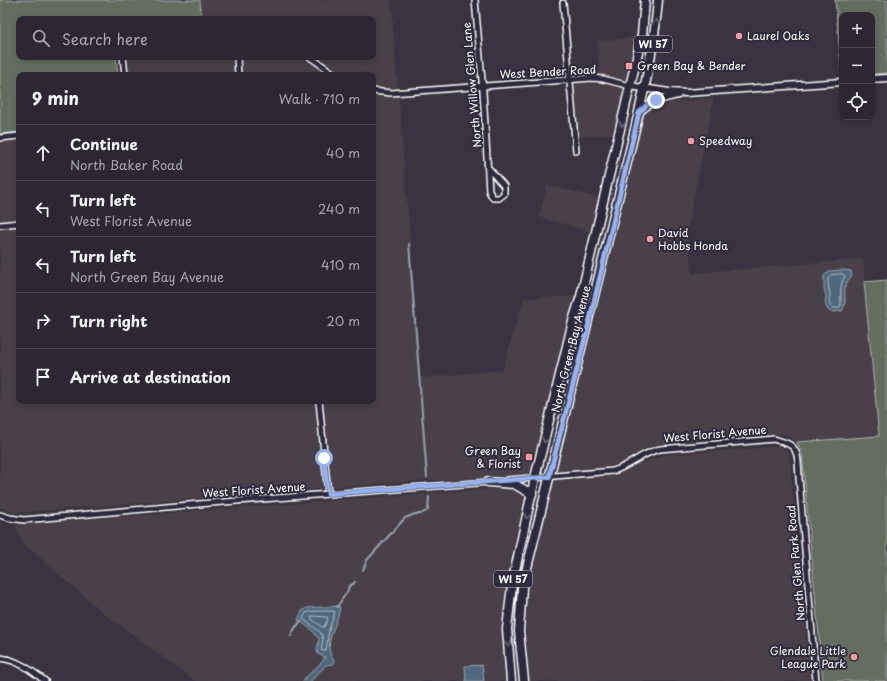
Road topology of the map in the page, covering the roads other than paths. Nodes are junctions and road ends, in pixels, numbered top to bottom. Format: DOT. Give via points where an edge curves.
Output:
graph roads {
  1 [pos="475,0"];
  2 [pos="645,0"];
  3 [pos="658,0"];
  4 [pos="563,3"];
  5 [pos="123,60"];
  6 [pos="237,60"];
  7 [pos="314,60"];
  8 [pos="125,72"];
  9 [pos="238,72"];
  10 [pos="332,72"];
  11 [pos="570,78"];
  12 [pos="887,78"];
  13 [pos="875,79"];
  14 [pos="839,82"];
  15 [pos="482,86"];
  16 [pos="630,86"];
  17 [pos="644,88"];
  18 [pos="376,91"];
  19 [pos="686,93"];
  20 [pos="639,113"];
  21 [pos="16,136"];
  22 [pos="0,138"];
  23 [pos="576,151"];
  24 [pos="489,169"];
  25 [pos="16,223"];
  26 [pos="0,225"];
  27 [pos="554,402"];
  28 [pos="319,404"];
  29 [pos="568,406"];
  30 [pos="551,415"];
  31 [pos="565,418"];
  32 [pos="791,445"];
  33 [pos="549,477"];
  34 [pos="536,478"];
  35 [pos="488,482"];
  36 [pos="328,494"];
  37 [pos="532,494"];
  38 [pos="0,515"];
  39 [pos="0,658"];
  40 [pos="45,681"];
  41 [pos="511,681"];
  42 [pos="524,681"];
  43 [pos="816,681"];
  1 -- 15 [label="street, North Willow Glen Lane"];
  2 -- 16 [label="main road, North Green Bay Avenue / WI 57" via="642,35"];
  17 -- 3 [label="main road, North Green Bay Avenue / WI 57, one-way" via="655,32"];
  4 -- 11 [label="street"];
  5 -- 8 [label="street"];
  6 -- 9 [label="street"];
  7 -- 10 [label="street"];
  11 -- 15 [label="street, West Bender Road"];
  11 -- 16 [label="street, West Bender Road" via="603,79"];
  11 -- 23 [label="street"];
  12 -- 13 [label="street"];
  14 -- 19 [label="street, West Bender Road"];
  15 -- 18 [label="street, West Bender Road"];
  15 -- 24 [label="street, North Willow Glen Lane"];
  16 -- 17 [label="street, West Bender Road"];
  16 -- 27 [label="main road, North Green Bay Avenue / WI 57, one-way"];
  17 -- 19 [label="street, West Bender Road"];
  17 -- 20 [label="main road, North Green Bay Avenue / WI 57"];
  19 -- 20 [label="street" via="656,100"];
  20 -- 29 [label="main road, North Green Bay Avenue / WI 57"];
  21 -- 22 [label="street"];
  24 -- 24 [label="street, North Willow Glen Lane" via="490,194 493,198 500,198 504,194 504,186"];
  25 -- 26 [label="street"];
  27 -- 29 [label="main road"];
  27 -- 30 [label="main road, North Green Bay Avenue / WI 57"];
  28 -- 36 [label="street"];
  29 -- 31 [label="main road, North Green Bay Avenue / WI 57"];
  30 -- 31 [label="main road"];
  30 -- 34 [label="main road, North Green Bay Avenue / WI 57, one-way"];
  31 -- 33 [label="main road, North Green Bay Avenue / WI 57"];
  32 -- 33 [label="street, West Florist Avenue" via="774,439 660,449 613,471"];
  32 -- 43 [label="street, North Glen Park Road" via="797,455"];
  33 -- 34 [label="street, West Florist Avenue"];
  33 -- 42 [label="main road, North Green Bay Avenue / WI 57" via="522,588 519,631"];
  34 -- 35 [label="street, West Florist Avenue"];
  34 -- 37 [label="main road, North Green Bay Avenue / WI 57"];
  35 -- 36 [label="street, West Florist Avenue"];
  35 -- 37 [label="main road" via="514,484"];
  36 -- 38 [label="street, West Florist Avenue" via="24,520"];
  37 -- 41 [label="main road, North Green Bay Avenue / WI 57, one-way" via="512,584 507,629"];
  39 -- 40 [label="street" via="10,659 24,666"];
}
